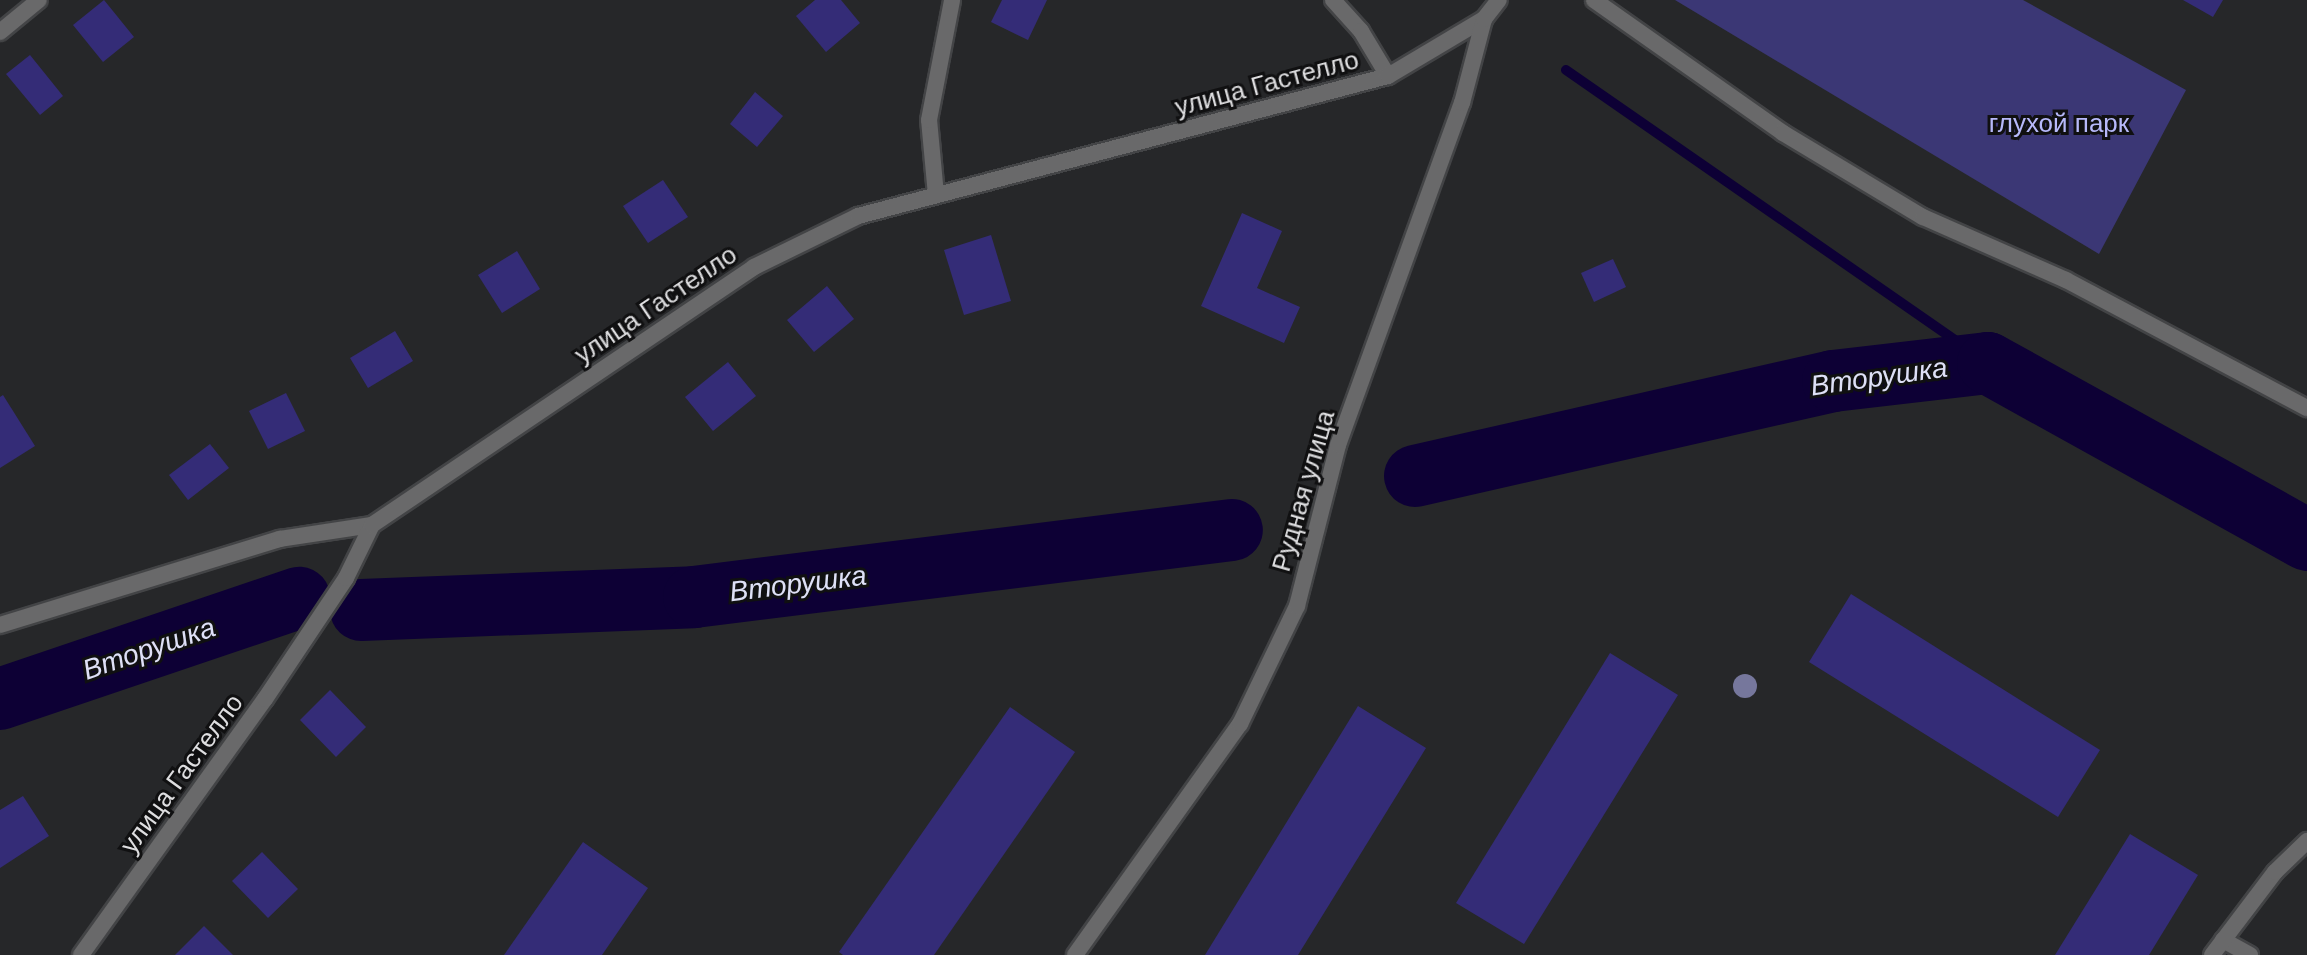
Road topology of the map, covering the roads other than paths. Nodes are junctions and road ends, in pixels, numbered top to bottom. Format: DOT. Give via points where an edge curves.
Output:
graph roads {
  1 [pos="39,0"];
  2 [pos="952,0"];
  3 [pos="1333,0"];
  4 [pos="1499,0"];
  5 [pos="1594,0"];
  6 [pos="1484,19"];
  7 [pos="0,32"];
  8 [pos="1388,76"];
  9 [pos="936,195"];
  10 [pos="2307,408"];
  11 [pos="372,525"];
  12 [pos="0,625"];
  13 [pos="2307,841"];
  14 [pos="2223,940"];
  15 [pos="81,955"];
  16 [pos="1075,955"];
  17 [pos="2212,955"];
  18 [pos="2250,955"];
  1 -- 7 [label="street"];
  2 -- 9 [label="street" via="929,120"];
  3 -- 8 [label="street" via="1361,31"];
  4 -- 6 [label="street, Рудная улица"];
  5 -- 10 [label="street" via="1783,133 1923,217 2066,280"];
  6 -- 8 [label="street, улица Гастелло"];
  6 -- 16 [label="street, Рудная улица" via="1462,103 1338,445 1297,606 1240,724"];
  8 -- 9 [label="street, улица Гастелло"];
  9 -- 11 [label="street, улица Гастелло" via="858,216 754,267"];
  11 -- 12 [label="street" via="280,539"];
  11 -- 15 [label="street, улица Гастелло" via="346,578 265,699"];
  13 -- 14 [label="street" via="2275,872"];
  14 -- 17 [label="street"];
  14 -- 18 [label="street"];
}
